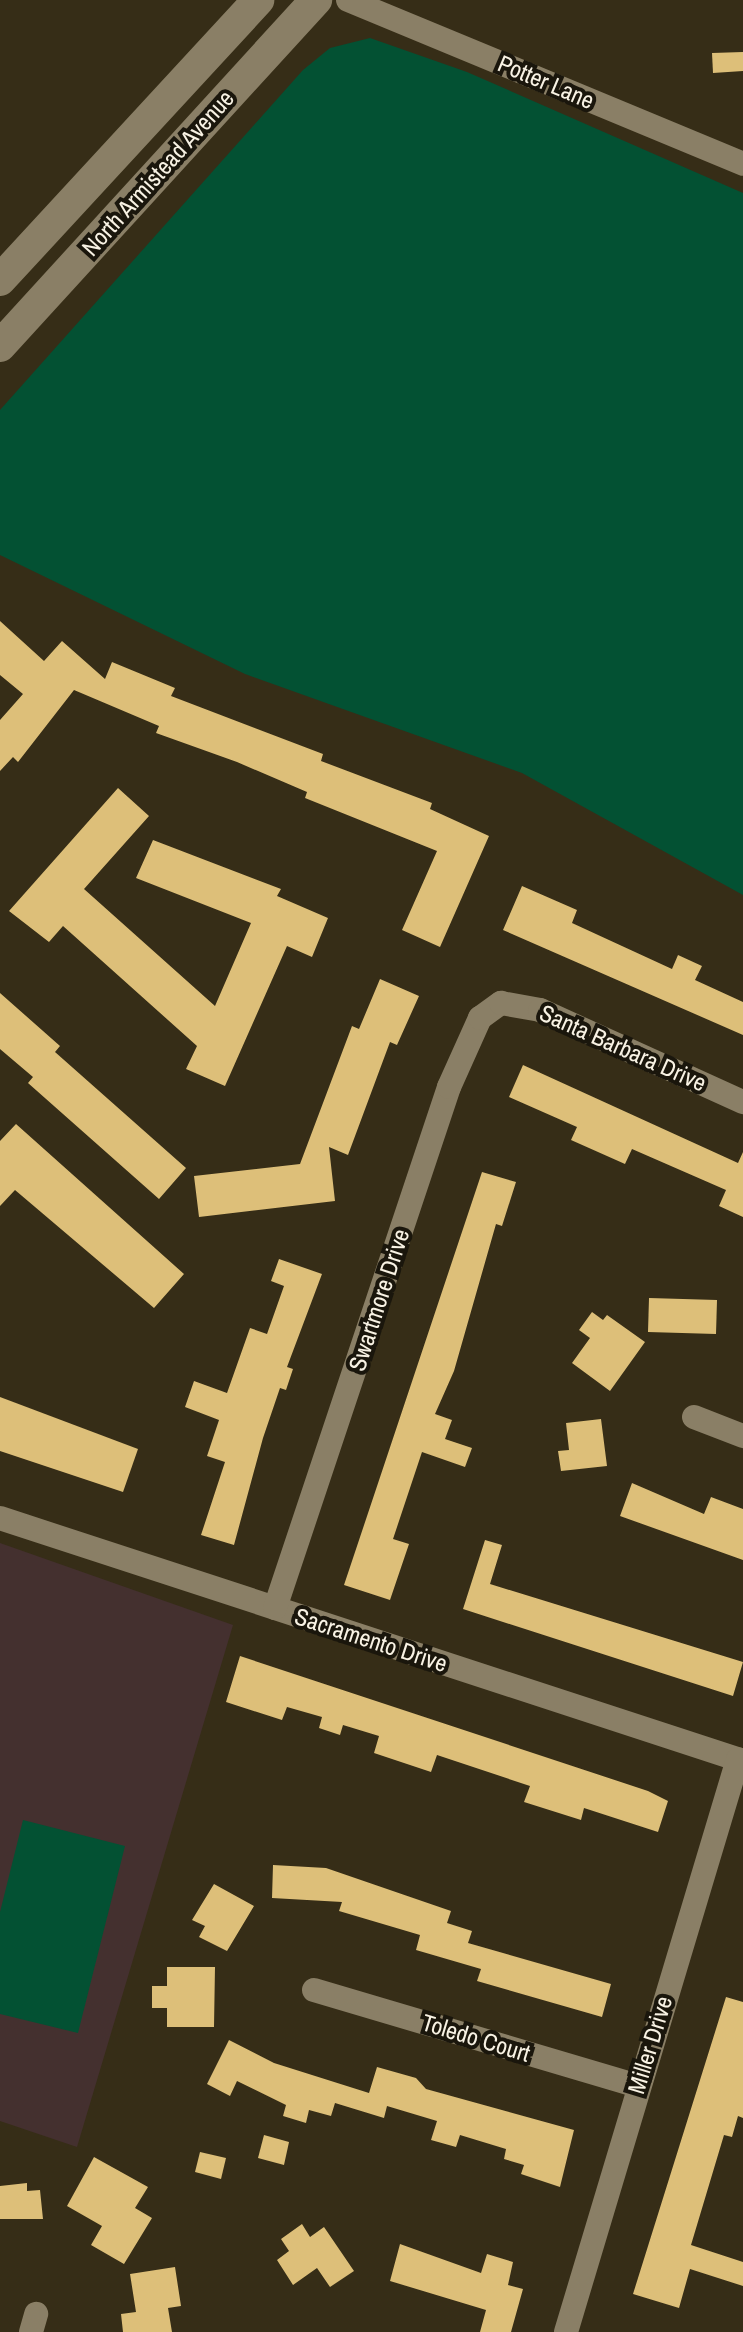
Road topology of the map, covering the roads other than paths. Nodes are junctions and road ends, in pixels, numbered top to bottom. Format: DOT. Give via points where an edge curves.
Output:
graph roads {
  1 [pos="258,0"];
  2 [pos="316,0"];
  3 [pos="348,0"];
  4 [pos="743,164"];
  5 [pos="0,280"];
  6 [pos="0,346"];
  7 [pos="501,1003"];
  8 [pos="743,1102"];
  9 [pos="694,1417"];
  10 [pos="743,1436"];
  11 [pos="0,1518"];
  12 [pos="275,1608"];
  13 [pos="740,1760"];
  14 [pos="314,1990"];
  15 [pos="638,2086"];
  16 [pos="566,2332"];
  1 -- 5 [label="main road, North Armistead Avenue"];
  2 -- 6 [label="main road, North Armistead Avenue"];
  3 -- 4 [label="street, Potter Lane"];
  7 -- 8 [label="street, Santa Barbara Drive" via="540,1010"];
  7 -- 12 [label="street, Swartmore Drive" via="480,1018 449,1087"];
  9 -- 10 [label="street"];
  11 -- 12 [label="street, Sacramento Drive"];
  12 -- 13 [label="street, Sacramento Drive"];
  13 -- 15 [label="street, Miller Drive"];
  14 -- 15 [label="street, Toledo Court"];
  15 -- 16 [label="street, Miller Drive"];
}
